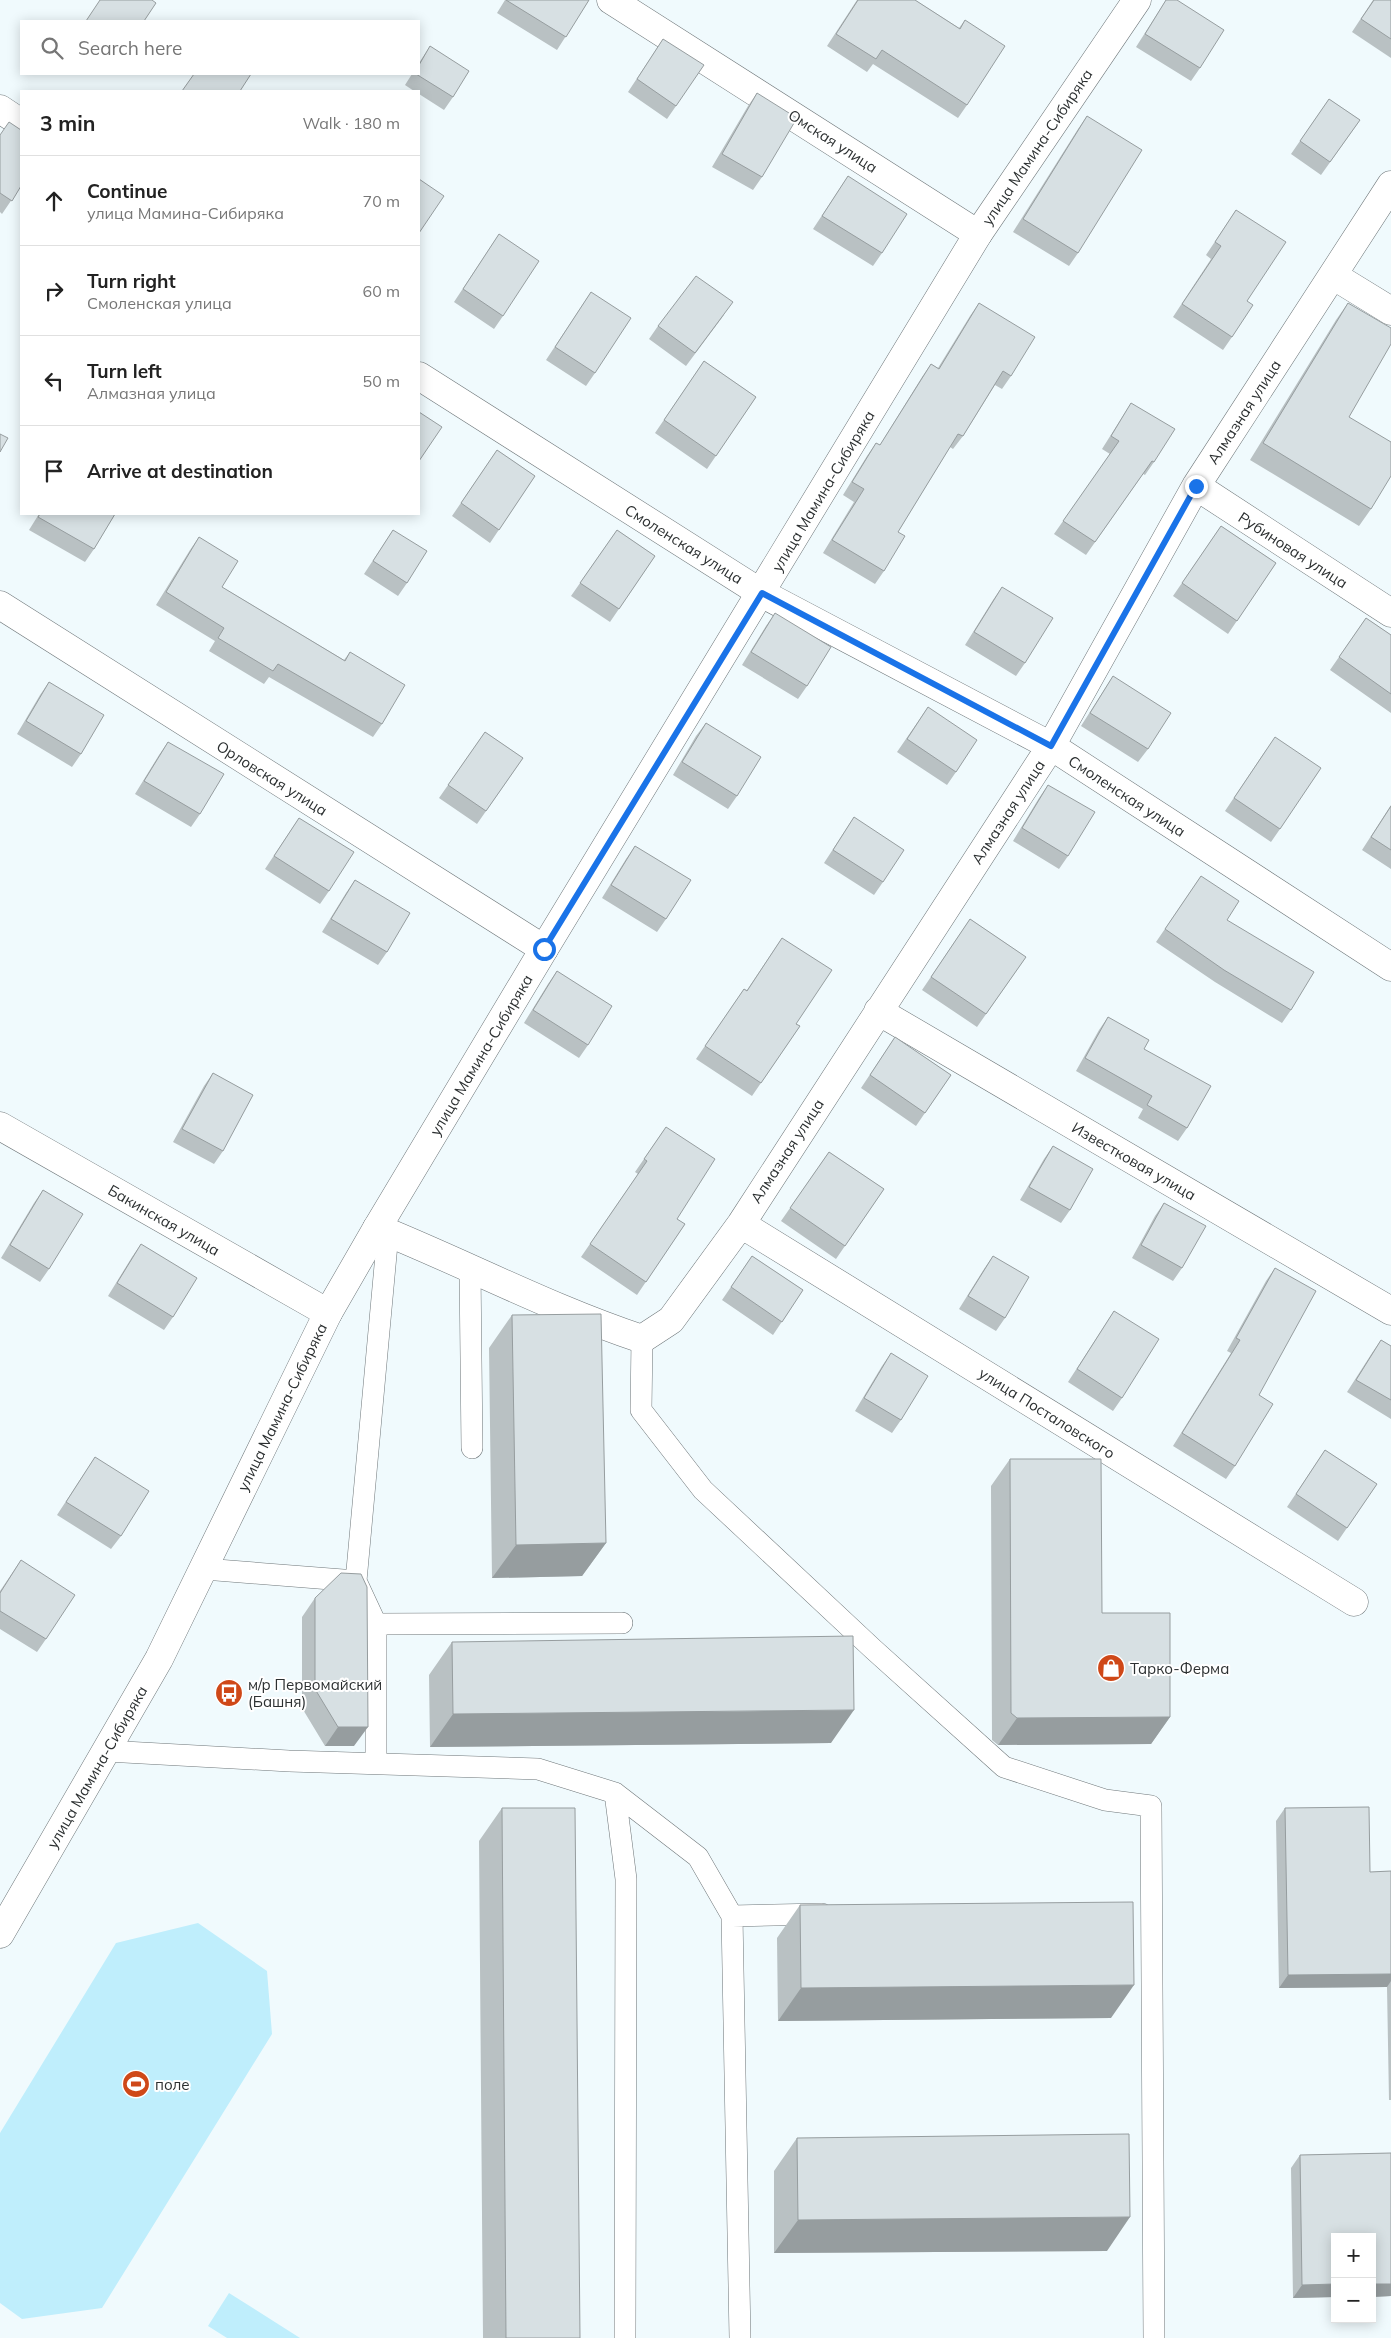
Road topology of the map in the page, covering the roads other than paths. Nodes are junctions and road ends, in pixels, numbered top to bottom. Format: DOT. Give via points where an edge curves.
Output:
graph roads {
  1 [pos="611,0"];
  2 [pos="1137,0"];
  3 [pos="0,109"];
  4 [pos="20,121"];
  5 [pos="1391,185"];
  6 [pos="978,234"];
  7 [pos="1334,276"];
  8 [pos="1391,311"];
  9 [pos="420,377"];
  10 [pos="1196,486"];
  11 [pos="762,593"];
  12 [pos="0,605"];
  13 [pos="1391,614"];
  14 [pos="1051,746"];
  15 [pos="544,949"];
  16 [pos="1391,968"];
  17 [pos="878,1011"];
  18 [pos="0,1126"];
  19 [pos="741,1224"];
  20 [pos="383,1231"];
  21 [pos="470,1268"];
  22 [pos="1391,1311"];
  23 [pos="328,1313"];
  24 [pos="642,1339"];
  25 [pos="472,1448"];
  26 [pos="204,1569"];
  27 [pos="356,1582"];
  28 [pos="1354,1602"];
  29 [pos="622,1623"];
  30 [pos="376,1624"];
  31 [pos="106,1751"];
  32 [pos="376,1764"];
  33 [pos="615,1793"];
  34 [pos="839,1913"];
  35 [pos="732,1916"];
  36 [pos="0,1934"];
  37 [pos="625,2338"];
  38 [pos="740,2338"];
  39 [pos="1154,2338"];
  1 -- 6 [label="street, Омская улица"];
  2 -- 6 [label="street, улица Мамина-Сибиряка"];
  3 -- 4 [label="street"];
  5 -- 7 [label="street, Алмазная улица"];
  6 -- 11 [label="street, улица Мамина-Сибиряка"];
  7 -- 8 [label="street"];
  7 -- 10 [label="street, Алмазная улица"];
  9 -- 11 [label="street, Смоленская улица"];
  10 -- 13 [label="street, Рубиновая улица"];
  10 -- 14 [label="street, Алмазная улица"];
  11 -- 14 [label="street, Смоленская улица"];
  11 -- 15 [label="street, улица Мамина-Сибиряка"];
  12 -- 15 [label="street, Орловская улица"];
  14 -- 16 [label="street, Смоленская улица"];
  14 -- 17 [label="street, Алмазная улица"];
  15 -- 20 [label="street, улица Мамина-Сибиряка"];
  17 -- 19 [label="street, Алмазная улица"];
  17 -- 22 [label="street, Известковая улица"];
  18 -- 23 [label="street, Бакинская улица"];
  19 -- 24 [label="street, Алмазная улица" via="671,1320"];
  19 -- 28 [label="street, улица Посталовского"];
  20 -- 21 [label="street"];
  20 -- 23 [label="street, улица Мамина-Сибиряка"];
  20 -- 27 [label="lane"];
  21 -- 24 [label="street" via="564,1310"];
  21 -- 25 [label="lane"];
  23 -- 26 [label="street, улица Мамина-Сибиряка"];
  24 -- 39 [label="lane" via="641,1410 703,1490 873,1649 1004,1767 1105,1800 1151,1806"];
  26 -- 27 [label="lane"];
  26 -- 31 [label="street, улица Мамина-Сибиряка" via="159,1659"];
  27 -- 30 [label="lane"];
  29 -- 30 [label="lane"];
  30 -- 32 [label="lane"];
  31 -- 32 [label="lane"];
  31 -- 36 [label="street, улица Мамина-Сибиряка"];
  32 -- 33 [label="lane" via="538,1769"];
  33 -- 35 [label="lane" via="698,1857"];
  33 -- 37 [label="lane" via="626,1879"];
  34 -- 35 [label="lane"];
  35 -- 38 [label="lane"];
}
